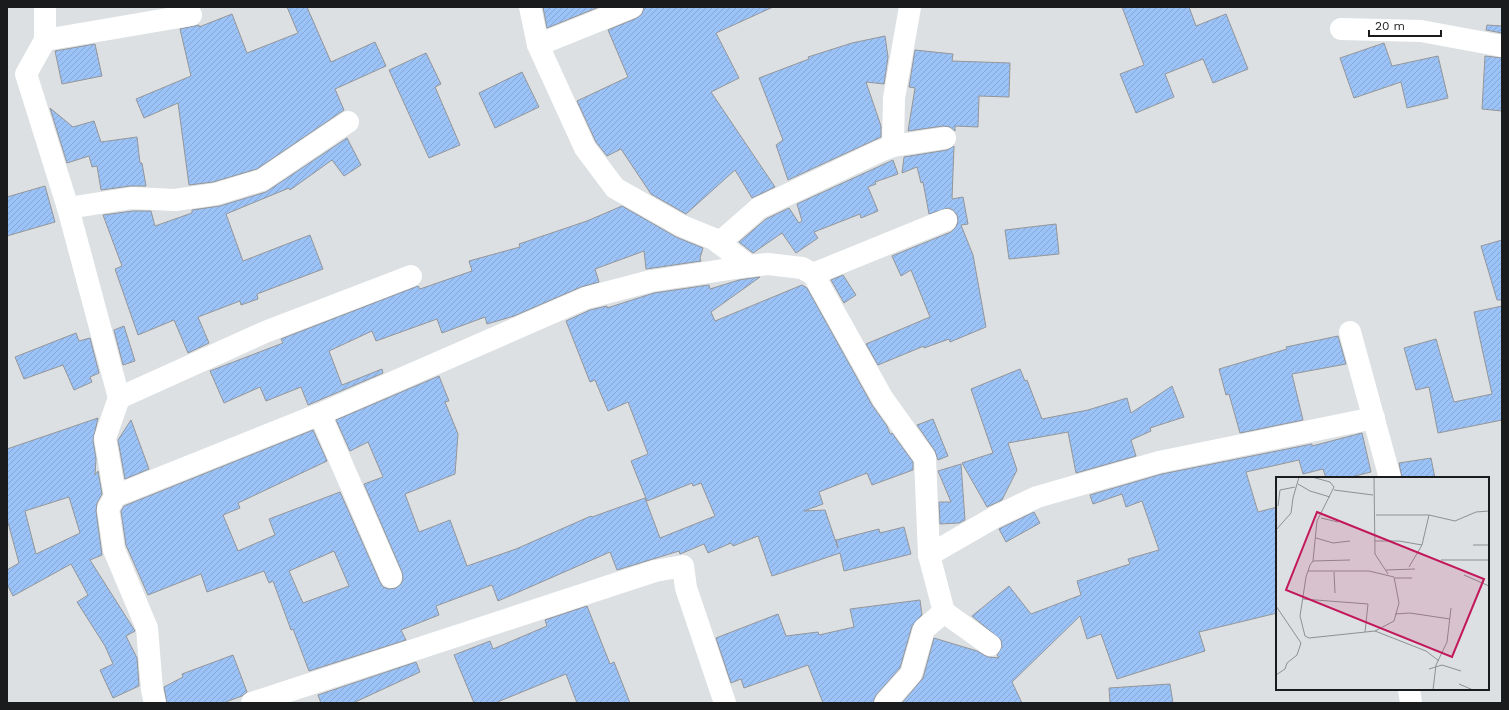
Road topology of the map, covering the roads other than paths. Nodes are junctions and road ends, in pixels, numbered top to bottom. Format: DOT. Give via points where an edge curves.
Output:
graph roads {
  1 [pos="45,7"];
  2 [pos="530,7"];
  3 [pos="632,7"];
  4 [pos="910,7"];
  5 [pos="191,15"];
  6 [pos="1341,30"];
  7 [pos="44,40"];
  8 [pos="538,45"];
  9 [pos="1502,46"];
  10 [pos="348,122"];
  11 [pos="945,138"];
  12 [pos="893,146"];
  13 [pos="68,208"];
  14 [pos="946,220"];
  15 [pos="719,243"];
  16 [pos="749,266"];
  17 [pos="813,274"];
  18 [pos="410,276"];
  19 [pos="1350,332"];
  20 [pos="119,398"];
  21 [pos="320,414"];
  22 [pos="1374,418"];
  23 [pos="1390,477"];
  24 [pos="115,496"];
  25 [pos="929,555"];
  26 [pos="391,577"];
  27 [pos="944,612"];
  28 [pos="990,645"];
  29 [pos="1409,690"];
  30 [pos="155,703"];
  31 [pos="252,703"];
  32 [pos="725,703"];
  33 [pos="885,703"];
  34 [pos="1412,703"];
  1 -- 7 [label="street"];
  2 -- 8 [label="street"];
  3 -- 8 [label="street"];
  4 -- 12 [label="street" via="894,98"];
  5 -- 7 [label="street"];
  6 -- 9 [label="street" via="1421,31"];
  7 -- 13 [label="street" via="26,74"];
  8 -- 15 [label="street" via="585,148 615,188 682,226"];
  10 -- 13 [label="street" via="262,180 216,194 175,200 132,198"];
  11 -- 12 [label="street"];
  12 -- 15 [label="street" via="759,208"];
  13 -- 20 [label="street"];
  14 -- 17 [label="street"];
  15 -- 16 [label="street"];
  16 -- 17 [label="street" via="768,264 802,268"];
  16 -- 21 [label="street" via="651,281 586,298"];
  17 -- 25 [label="street" via="883,399 925,458"];
  18 -- 20 [label="street" via="265,332"];
  19 -- 22 [label="street"];
  20 -- 24 [label="street" via="105,438"];
  21 -- 24 [label="street"];
  21 -- 26 [label="street"];
  22 -- 23 [label="street"];
  22 -- 25 [label="street" via="1159,462 1037,497 995,517"];
  24 -- 30 [label="street" via="108,509 114,550 147,628"];
  25 -- 27 [label="street"];
  27 -- 28 [label="street"];
  27 -- 33 [label="street" via="924,629 911,674"];
  29 -- 34 [label="street"];
  31 -- 32 [label="street" via="655,571 683,566 686,588"];
}
